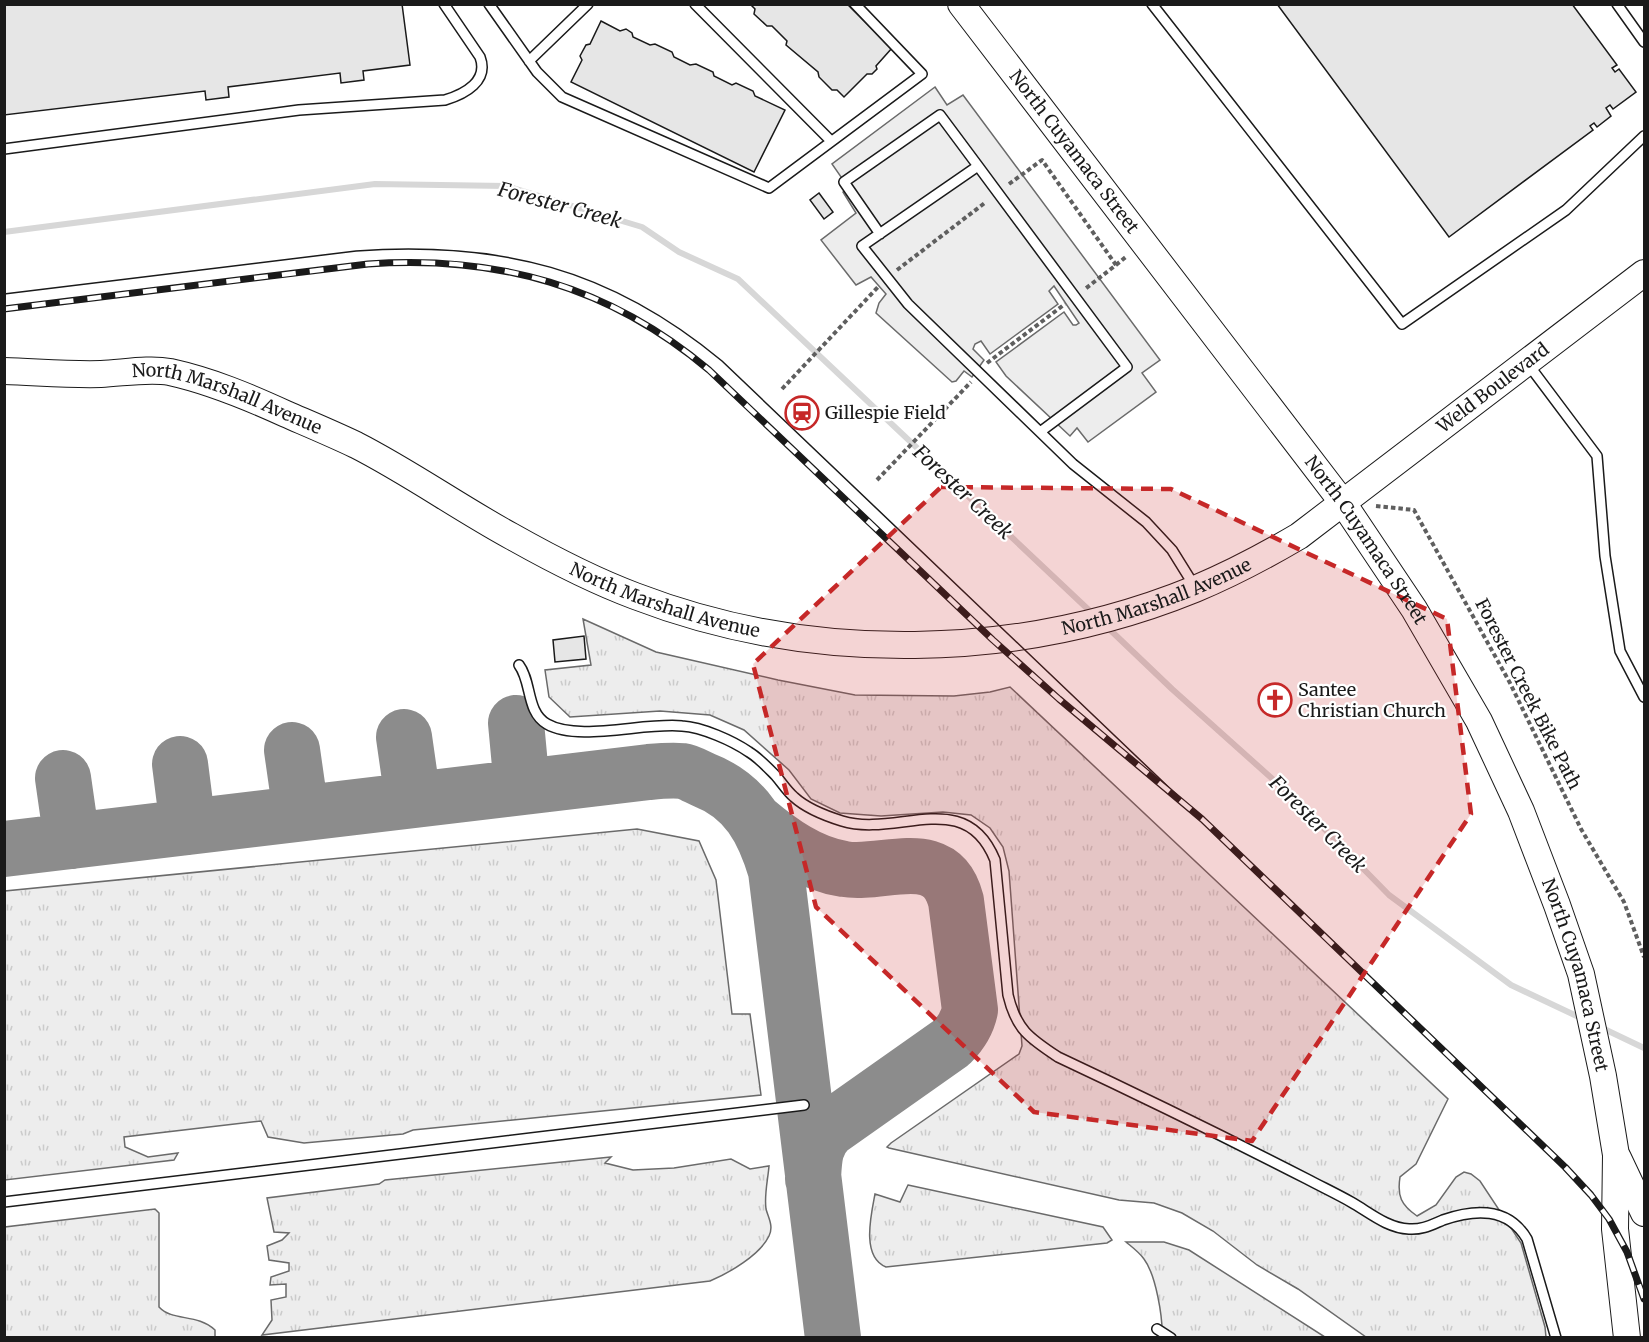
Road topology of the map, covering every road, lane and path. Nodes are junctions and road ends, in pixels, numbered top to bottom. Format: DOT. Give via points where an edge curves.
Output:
graph roads {
  1 [pos="444,4"];
  2 [pos="489,4"];
  3 [pos="588,4"];
  4 [pos="695,4"];
  5 [pos="855,4"];
  6 [pos="961,4"];
  7 [pos="1152,4"];
  8 [pos="1617,4"];
  9 [pos="1644,42"];
  10 [pos="529,61"];
  11 [pos="1644,136"];
  12 [pos="831,141"];
  13 [pos="4,149"];
  14 [pos="978,166"];
  15 [pos="998,193"];
  16 [pos="880,234"];
  17 [pos="1644,273"];
  18 [pos="887,279"];
  19 [pos="1075,296"];
  20 [pos="1527,364"];
  21 [pos="4,371"];
  22 [pos="979,372"];
  23 [pos="782,389"];
  24 [pos="1040,432"];
  25 [pos="877,480"];
  26 [pos="1343,503"];
  27 [pos="1196,589"];
  28 [pos="519,665"];
  29 [pos="1644,697"];
  30 [pos="1644,957"];
  31 [pos="804,1105"];
  32 [pos="1616,1155"];
  33 [pos="4,1202"];
  34 [pos="1644,1213"];
  35 [pos="1157,1329"];
  36 [pos="1171,1338"];
  37 [pos="1556,1338"];
  38 [pos="1627,1338"];
  1 -- 13 [label="lane" via="483,64 476,84 459,96 298,110"];
  2 -- 10 [label="lane"];
  3 -- 10 [label="lane"];
  4 -- 12 [label="lane"];
  5 -- 12 [label="lane" via="922,74"];
  6 -- 26 [label="main road, North Cuyamaca Street"];
  7 -- 11 [label="lane" via="1402,324 1566,210"];
  8 -- 9 [label="lane"];
  10 -- 12 [label="lane" via="562,97 769,188"];
  14 -- 15 [label="lane"];
  14 -- 16 [label="lane"];
  14 -- 16 [label="lane" via="940,115 844,182"];
  15 -- 18 [label="path"];
  15 -- 19 [label="lane"];
  15 -- 19 [label="path" via="1042,160 1116,265"];
  16 -- 18 [label="lane" via="862,246"];
  17 -- 20 [label="main road, Weld Boulevard"];
  18 -- 22 [label="lane"];
  18 -- 23 [label="path"];
  19 -- 22 [label="path" via="988,361"];
  19 -- 24 [label="lane" via="1127,367"];
  20 -- 26 [label="main road, Weld Boulevard"];
  20 -- 29 [label="lane" via="1597,456 1605,556 1620,651"];
  21 -- 27 [label="main road, North Marshall Avenue" via="166,371 233,390 357,446 512,536 604,583 722,623 789,636 898,645 964,643 1084,624"];
  22 -- 24 [label="lane"];
  22 -- 25 [label="path"];
  24 -- 27 [label="lane" via="1073,464 1146,522 1172,550"];
  26 -- 27 [label="main road, North Marshall Avenue" via="1299,536"];
  26 -- 30 [label="path, Forester Creek Bike Path" via="1414,510 1510,683 1581,829 1624,902"];
  26 -- 32 [label="main road, North Cuyamaca Street" via="1414,609 1479,721 1521,811 1581,974"];
  28 -- 37 [label="lane" via="526,674 535,714 547,724 568,731 683,726 718,736 750,752 795,798 822,815 875,824 957,820 978,831 995,860 1012,1012 1031,1039 1058,1057 1281,1166 1384,1222 1406,1229 1424,1228 1463,1214 1484,1212 1520,1226"];
  31 -- 33 [label="lane"];
  32 -- 34 [label="main road, North Cuyamaca Street"];
  32 -- 38 [label="main road, North Cuyamaca Street" via="1615,1229"];
  35 -- 36 [label="lane"];
}
